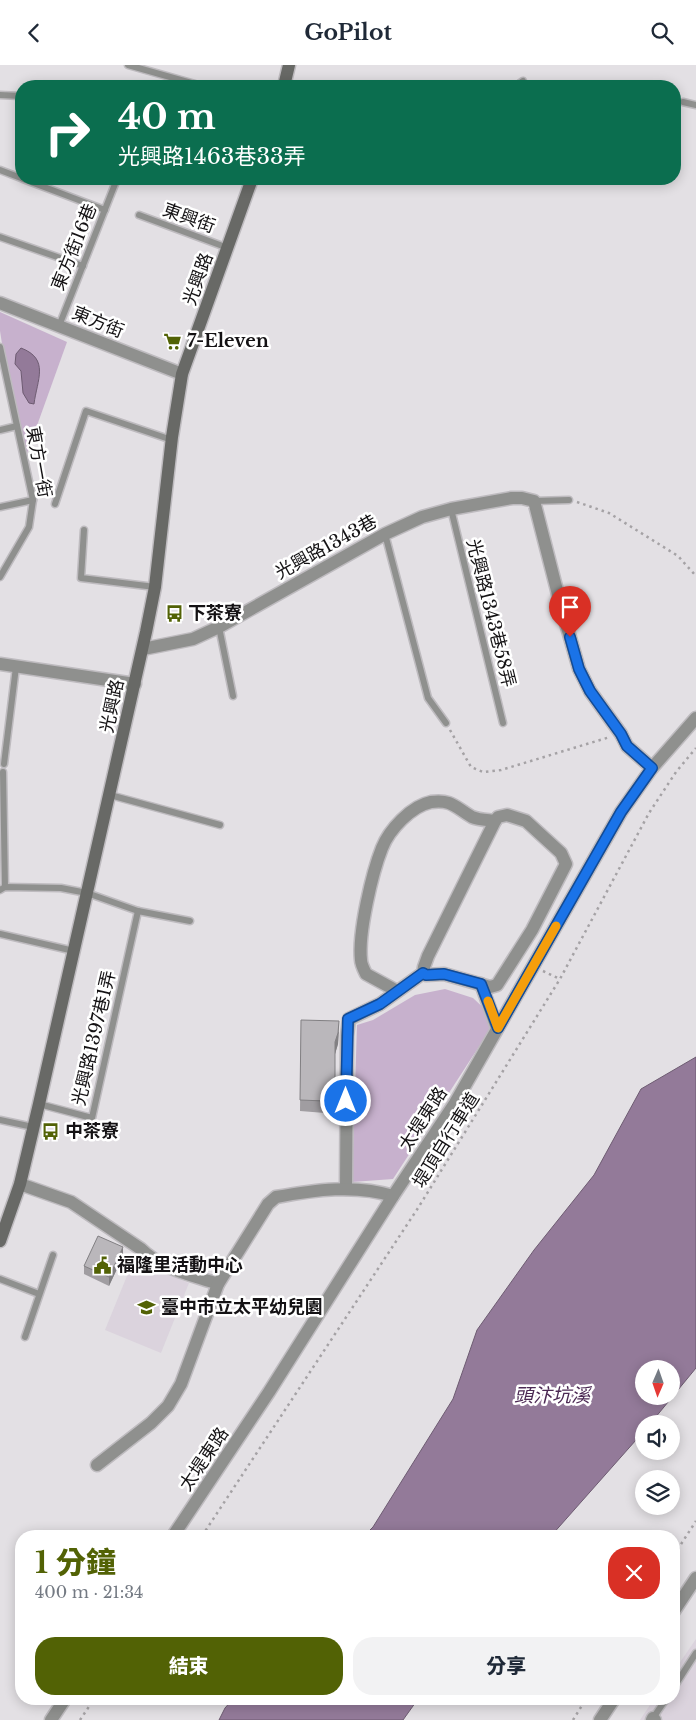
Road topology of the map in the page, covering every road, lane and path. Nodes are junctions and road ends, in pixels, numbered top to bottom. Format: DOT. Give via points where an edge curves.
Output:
graph roads {
  1 [pos="128,65"];
  2 [pos="289,65"];
  3 [pos="181,80"];
  4 [pos="285,80"];
  5 [pos="0,95"];
  6 [pos="15,96"];
  7 [pos="683,102"];
  8 [pos="696,105"];
  9 [pos="0,170"];
  10 [pos="15,175"];
  11 [pos="115,185"];
  12 [pos="250,185"];
  13 [pos="43,186"];
  14 [pos="105,210"];
  15 [pos="139,215"];
  16 [pos="0,237"];
  17 [pos="228,248"];
  18 [pos="83,266"];
  19 [pos="0,303"];
  20 [pos="60,326"];
  21 [pos="0,347"];
  22 [pos="1,356"];
  23 [pos="182,374"];
  24 [pos="17,426"];
  25 [pos="0,430"];
  26 [pos="172,437"];
  27 [pos="33,500"];
  28 [pos="568,500"];
  29 [pos="534,501"];
  30 [pos="55,504"];
  31 [pos="0,507"];
  32 [pos="451,509"];
  33 [pos="84,530"];
  34 [pos="385,534"];
  35 [pos="696,576"];
  36 [pos="0,577"];
  37 [pos="155,587"];
  38 [pos="219,627"];
  39 [pos="143,649"];
  40 [pos="0,664"];
  41 [pos="16,667"];
  42 [pos="135,684"];
  43 [pos="233,697"];
  44 [pos="696,718"];
  45 [pos="446,723"];
  46 [pos="503,723"];
  47 [pos="621,734"];
  48 [pos="696,748"];
  49 [pos="4,763"];
  50 [pos="652,768"];
  51 [pos="3,772"];
  52 [pos="110,795"];
  53 [pos="495,821"];
  54 [pos="220,825"];
  55 [pos="3,889"];
  56 [pos="87,893"];
  57 [pos="138,911"];
  58 [pos="190,921"];
  59 [pos="0,935"];
  60 [pos="74,951"];
  61 [pos="534,967"];
  62 [pos="423,973"];
  63 [pos="560,979"];
  64 [pos="481,984"];
  65 [pos="397,991"];
  66 [pos="496,1023"];
  67 [pos="40,1104"];
  68 [pos="0,1120"];
  69 [pos="33,1127"];
  70 [pos="20,1184"];
  71 [pos="346,1189"];
  72 [pos="393,1196"];
  73 [pos="0,1241"];
  74 [pos="53,1255"];
  75 [pos="0,1279"];
  76 [pos="218,1284"];
  77 [pos="40,1294"];
  78 [pos="25,1337"];
  79 [pos="97,1465"];
  80 [pos="696,1521"];
  81 [pos="177,1530"];
  82 [pos="206,1530"];
  83 [pos="680,1546"];
  84 [pos="696,1578"];
  85 [pos="680,1602"];
  86 [pos="696,1653"];
  87 [pos="680,1678"];
  88 [pos="61,1705"];
  89 [pos="90,1705"];
  90 [pos="583,1705"];
  91 [pos="610,1705"];
  92 [pos="662,1705"];
  93 [pos="653,1719"];
  94 [pos="51,1720"];
  95 [pos="80,1720"];
  96 [pos="574,1720"];
  97 [pos="600,1720"];
  1 -- 3 [label="lane"];
  2 -- 4 [label="main road"];
  5 -- 6 [label="lane"];
  7 -- 8 [label="lane"];
  9 -- 10 [label="lane"];
  11 -- 14 [label="lane, 東方街16巷"];
  12 -- 17 [label="main road, 光興路"];
  13 -- 14 [label="lane"];
  14 -- 18 [label="lane, 東方街16巷"];
  15 -- 17 [label="lane, 東興街"];
  16 -- 18 [label="lane"];
  17 -- 23 [label="main road, 光興路"];
  18 -- 20 [label="lane, 東方街16巷"];
  19 -- 20 [label="street, 東方街"];
  20 -- 23 [label="street, 東方街"];
  21 -- 22 [label="lane, 東方一街"];
  22 -- 24 [label="lane, 東方一街"];
  23 -- 26 [label="main road, 光興路"];
  24 -- 25 [label="lane"];
  24 -- 27 [label="lane, 東方一街"];
  26 -- 30 [label="lane" via="86,411"];
  26 -- 37 [label="main road, 光興路"];
  27 -- 31 [label="lane"];
  27 -- 36 [label="lane, 東方一街" via="29,527"];
  28 -- 29 [label="lane, 光興路1343巷"];
  28 -- 35 [label="path" via="609,513 678,556"];
  29 -- 32 [label="street, 光興路1343巷" via="512,498"];
  29 -- 47 [label="street" via="579,669 590,691"];
  32 -- 34 [label="street, 光興路1343巷" via="422,517"];
  32 -- 46 [label="lane, 光興路1343巷58弄"];
  33 -- 37 [label="lane" via="82,579"];
  34 -- 38 [label="street, 光興路1343巷"];
  34 -- 45 [label="lane" via="428,698"];
  37 -- 39 [label="main road, 光興路"];
  38 -- 39 [label="street, 光興路1343巷" via="193,639"];
  38 -- 43 [label="lane"];
  39 -- 42 [label="main road, 光興路"];
  40 -- 41 [label="street"];
  41 -- 42 [label="street"];
  41 -- 49 [label="lane"];
  42 -- 52 [label="main road, 光興路"];
  44 -- 50 [label="street, 太堤東路"];
  45 -- 47 [label="path" via="471,767 483,772 501,770"];
  47 -- 50 [label="street" via="627,746"];
  48 -- 63 [label="path, 堤頂自行車道" via="649,813"];
  50 -- 61 [label="street, 太堤東路" via="621,812"];
  51 -- 55 [label="lane"];
  52 -- 54 [label="lane"];
  52 -- 56 [label="main road, 光興路"];
  53 -- 62 [label="street" via="428,956"];
  53 -- 64 [label="street" via="507,815 526,821 561,853 566,864 532,930 498,985"];
  53 -- 65 [label="street" via="472,817 451,803 430,803 420,806 397,824 382,846 363,925 361,961 366,974"];
  55 -- 56 [label="lane" via="61,887"];
  56 -- 57 [label="lane"];
  56 -- 60 [label="main road, 光興路"];
  57 -- 58 [label="lane"];
  57 -- 67 [label="lane, 光興路1397巷1弄" via="92,1118"];
  59 -- 60 [label="lane"];
  60 -- 67 [label="main road, 光興路"];
  61 -- 63 [label="path"];
  61 -- 66 [label="street, 太堤東路"];
  62 -- 64 [label="street" via="444,974"];
  62 -- 65 [label="street"];
  63 -- 82 [label="path, 堤頂自行車道" via="381,1266"];
  64 -- 66 [label="street"];
  65 -- 71 [label="street" via="380,1004 348,1019"];
  66 -- 72 [label="street, 太堤東路" via="455,1103"];
  67 -- 69 [label="main road, 光興路"];
  68 -- 69 [label="lane"];
  69 -- 70 [label="main road, 光興路"];
  70 -- 73 [label="main road, 光興路"];
  70 -- 76 [label="street" via="71,1202 168,1267"];
  71 -- 72 [label="street"];
  71 -- 76 [label="street" via="276,1197 268,1204"];
  72 -- 81 [label="street, 太堤東路" via="270,1392"];
  74 -- 77 [label="lane"];
  75 -- 77 [label="lane"];
  76 -- 79 [label="street" via="181,1384 168,1406"];
  77 -- 78 [label="lane"];
  80 -- 83 [label="path"];
  84 -- 85 [label="street"];
  86 -- 87 [label="lane"];
  88 -- 94 [label="street"];
  89 -- 95 [label="path"];
  90 -- 96 [label="path"];
  91 -- 97 [label="street"];
  92 -- 93 [label="lane"];
}
